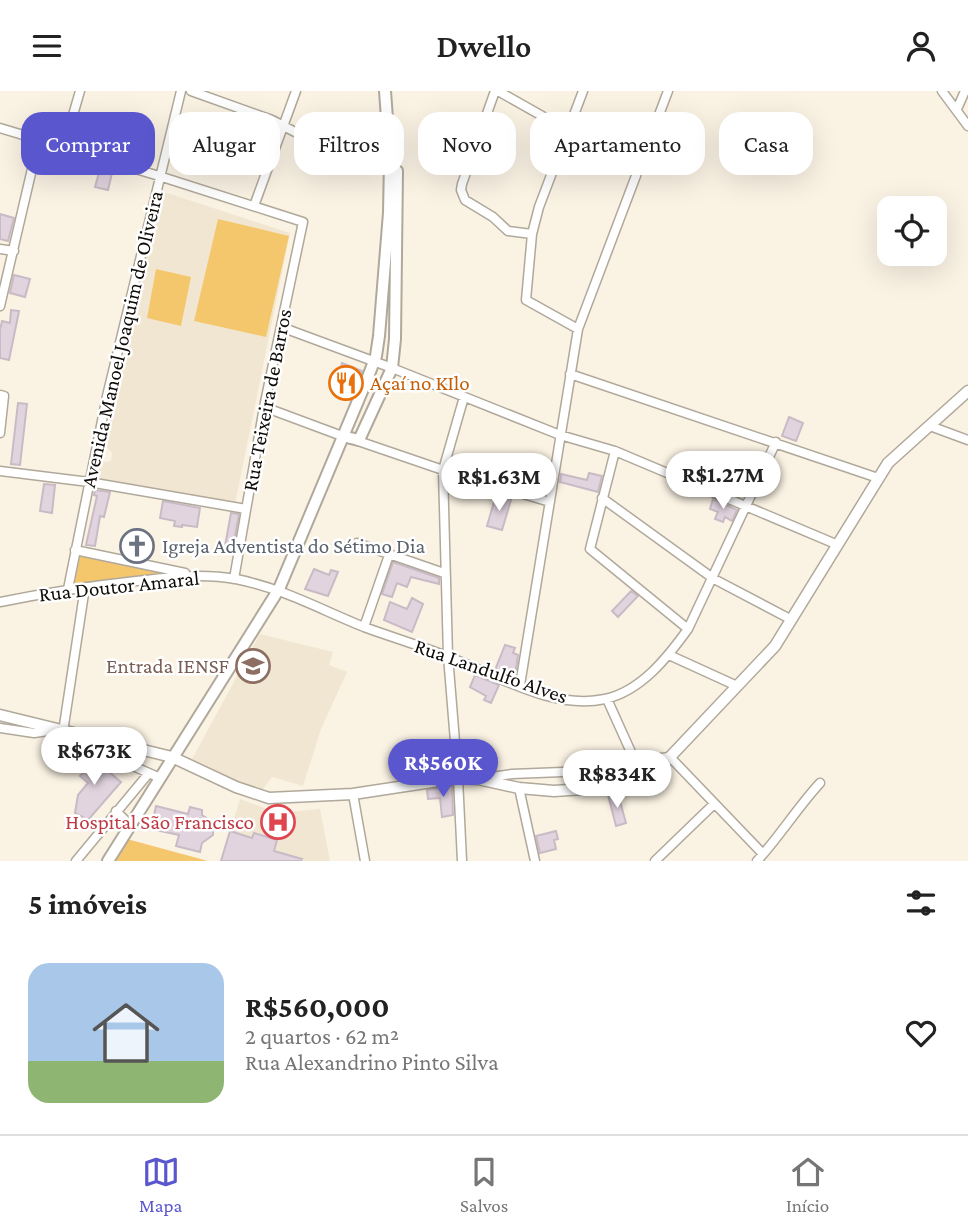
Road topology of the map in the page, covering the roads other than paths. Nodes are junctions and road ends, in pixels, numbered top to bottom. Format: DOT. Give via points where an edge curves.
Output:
graph roads {
  1 [pos="80,91"];
  2 [pos="181,91"];
  3 [pos="191,91"];
  4 [pos="296,91"];
  5 [pos="385,91"];
  6 [pos="391,91"];
  7 [pos="497,91"];
  8 [pos="583,91"];
  9 [pos="668,91"];
  10 [pos="942,91"];
  11 [pos="965,91"];
  12 [pos="957,109"];
  13 [pos="74,112"];
  14 [pos="387,112"];
  15 [pos="392,112"];
  16 [pos="535,112"];
  17 [pos="574,112"];
  18 [pos="660,112"];
  19 [pos="282,125"];
  20 [pos="968,126"];
  21 [pos="0,128"];
  22 [pos="294,131"];
  23 [pos="21,134"];
  24 [pos="31,175"];
  25 [pos="155,175"];
  26 [pos="392,175"];
  27 [pos="394,175"];
  28 [pos="551,175"];
  29 [pos="636,175"];
  30 [pos="159,176"];
  31 [pos="254,206"];
  32 [pos="532,233"];
  33 [pos="0,249"];
  34 [pos="14,251"];
  35 [pos="0,306"];
  36 [pos="281,327"];
  37 [pos="578,329"];
  38 [pos="373,361"];
  39 [pos="392,368"];
  40 [pos="570,374"];
  41 [pos="368,377"];
  42 [pos="384,384"];
  43 [pos="968,391"];
  44 [pos="2,395"];
  45 [pos="464,397"];
  46 [pos="264,407"];
  47 [pos="930,426"];
  48 [pos="0,433"];
  49 [pos="344,433"];
  50 [pos="560,435"];
  51 [pos="359,438"];
  52 [pos="968,440"];
  53 [pos="776,442"];
  54 [pos="615,451"];
  55 [pos="443,470"];
  56 [pos="0,471"];
  57 [pos="878,478"];
  58 [pos="89,482"];
  59 [pos="602,498"];
  60 [pos="550,502"];
  61 [pos="748,505"];
  62 [pos="246,509"];
  63 [pos="357,543"];
  64 [pos="838,545"];
  65 [pos="75,550"];
  66 [pos="389,555"];
  67 [pos="444,573"];
  68 [pos="195,575"];
  69 [pos="234,579"];
  70 [pos="714,579"];
  71 [pos="85,587"];
  72 [pos="68,589"];
  73 [pos="279,589"];
  74 [pos="0,601"];
  75 [pos="792,620"];
  76 [pos="364,627"];
  77 [pos="688,629"];
  78 [pos="669,655"];
  79 [pos="448,656"];
  80 [pos="520,685"];
  81 [pos="737,686"];
  82 [pos="607,699"];
  83 [pos="0,715"];
  84 [pos="0,728"];
  85 [pos="64,732"];
  86 [pos="172,757"];
  87 [pos="670,757"];
  88 [pos="635,761"];
  89 [pos="149,773"];
  90 [pos="160,778"];
  91 [pos="458,778"];
  92 [pos="478,779"];
  93 [pos="820,783"];
  94 [pos="519,788"];
  95 [pos="353,794"];
  96 [pos="714,804"];
  97 [pos="116,811"];
  98 [pos="130,825"];
  99 [pos="760,857"];
  100 [pos="76,861"];
  101 [pos="108,861"];
  102 [pos="365,861"];
  103 [pos="462,861"];
  104 [pos="535,861"];
  105 [pos="655,861"];
  1 -- 13 [label="street"];
  2 -- 30 [label="street, Avenida Manoel Joaquim de Oliveira"];
  3 -- 19 [label="street"];
  4 -- 19 [label="street"];
  5 -- 14 [label="main road"];
  6 -- 15 [label="main road"];
  7 -- 16 [label="street"];
  7 -- 32 [label="street" via="461,190 468,203 508,231"];
  8 -- 17 [label="street"];
  9 -- 18 [label="street"];
  10 -- 12 [label="street"];
  11 -- 12 [label="street"];
  12 -- 20 [label="street"];
  19 -- 22 [label="street"];
  19 -- 31 [label="street"];
  21 -- 23 [label="street"];
  24 -- 34 [label="street"];
  25 -- 30 [label="street"];
  26 -- 38 [label="main road"];
  27 -- 39 [label="main road" via="397,257"];
  28 -- 32 [label="street"];
  29 -- 37 [label="street"];
  30 -- 31 [label="street"];
  30 -- 58 [label="street, Avenida Manoel Joaquim de Oliveira"];
  31 -- 36 [label="street, Rua Teixeira de Barros" via="303,222"];
  32 -- 37 [label="street" via="526,300"];
  33 -- 34 [label="street"];
  34 -- 35 [label="street"];
  36 -- 38 [label="street"];
  36 -- 46 [label="street, Rua Teixeira de Barros"];
  37 -- 40 [label="street"];
  38 -- 39 [label="street"];
  38 -- 41 [label="main road"];
  39 -- 42 [label="main road"];
  39 -- 45 [label="street"];
  40 -- 50 [label="street"];
  40 -- 53 [label="street"];
  41 -- 42 [label="main road"];
  41 -- 49 [label="main road"];
  42 -- 51 [label="main road"];
  43 -- 47 [label="street"];
  44 -- 48 [label="street"];
  45 -- 50 [label="street"];
  45 -- 55 [label="street"];
  46 -- 49 [label="street"];
  46 -- 62 [label="street, Rua Teixeira de Barros"];
  47 -- 52 [label="street"];
  47 -- 57 [label="street" via="888,463"];
  49 -- 51 [label="main road"];
  49 -- 73 [label="main road"];
  50 -- 54 [label="street"];
  50 -- 60 [label="street"];
  51 -- 55 [label="street"];
  53 -- 57 [label="street"];
  53 -- 61 [label="street, Rua Landulfo Alves"];
  54 -- 59 [label="street"];
  54 -- 61 [label="street"];
  55 -- 60 [label="street"];
  55 -- 67 [label="street"];
  56 -- 58 [label="street"];
  57 -- 64 [label="street"];
  58 -- 62 [label="street"];
  58 -- 65 [label="street, Avenida Manoel Joaquim de Oliveira"];
  59 -- 70 [label="street"];
  59 -- 77 [label="street" via="590,549"];
  60 -- 80 [label="street"];
  61 -- 64 [label="street"];
  61 -- 70 [label="street, Rua Landulfo Alves"];
  62 -- 69 [label="street, Rua Teixeira de Barros"];
  63 -- 66 [label="street"];
  64 -- 75 [label="street"];
  65 -- 68 [label="street"];
  65 -- 72 [label="street, Avenida Manoel Joaquim de Oliveira"];
  66 -- 67 [label="street"];
  66 -- 76 [label="street"];
  67 -- 79 [label="street"];
  68 -- 69 [label="street, Rua Doutor Amaral"];
  68 -- 71 [label="street, Rua Doutor Amaral"];
  69 -- 73 [label="street, Rua Doutor Amaral"];
  70 -- 75 [label="street"];
  70 -- 77 [label="street, Rua Landulfo Alves"];
  71 -- 72 [label="street, Rua Doutor Amaral"];
  71 -- 85 [label="street"];
  72 -- 74 [label="street, Rua Doutor Amaral"];
  73 -- 76 [label="street, Rua Landulfo Alves"];
  73 -- 86 [label="main road"];
  75 -- 81 [label="street" via="775,646"];
  76 -- 79 [label="street, Rua Landulfo Alves"];
  77 -- 78 [label="street, Rua Landulfo Alves"];
  78 -- 81 [label="street"];
  78 -- 82 [label="street, Rua Landulfo Alves" via="637,684"];
  79 -- 80 [label="street, Rua Landulfo Alves"];
  79 -- 91 [label="street"];
  80 -- 82 [label="street, Rua Landulfo Alves" via="553,698 578,702"];
  81 -- 87 [label="street"];
  82 -- 88 [label="street"];
  83 -- 85 [label="street"];
  84 -- 85 [label="street"];
  85 -- 86 [label="street"];
  85 -- 89 [label="street"];
  86 -- 90 [label="main road"];
  86 -- 95 [label="street" via="258,796"];
  87 -- 88 [label="street"];
  87 -- 94 [label="street" via="651,775 615,787"];
  87 -- 96 [label="street"];
  88 -- 92 [label="street" via="613,770"];
  89 -- 90 [label="street"];
  89 -- 97 [label="street"];
  90 -- 98 [label="main road"];
  91 -- 92 [label="street"];
  91 -- 95 [label="street"];
  91 -- 103 [label="street"];
  92 -- 94 [label="street"];
  93 -- 99 [label="street"];
  94 -- 104 [label="street"];
  95 -- 102 [label="street"];
  96 -- 99 [label="street"];
  96 -- 105 [label="street"];
  97 -- 98 [label="street"];
  97 -- 100 [label="street"];
  98 -- 101 [label="main road"];
}
